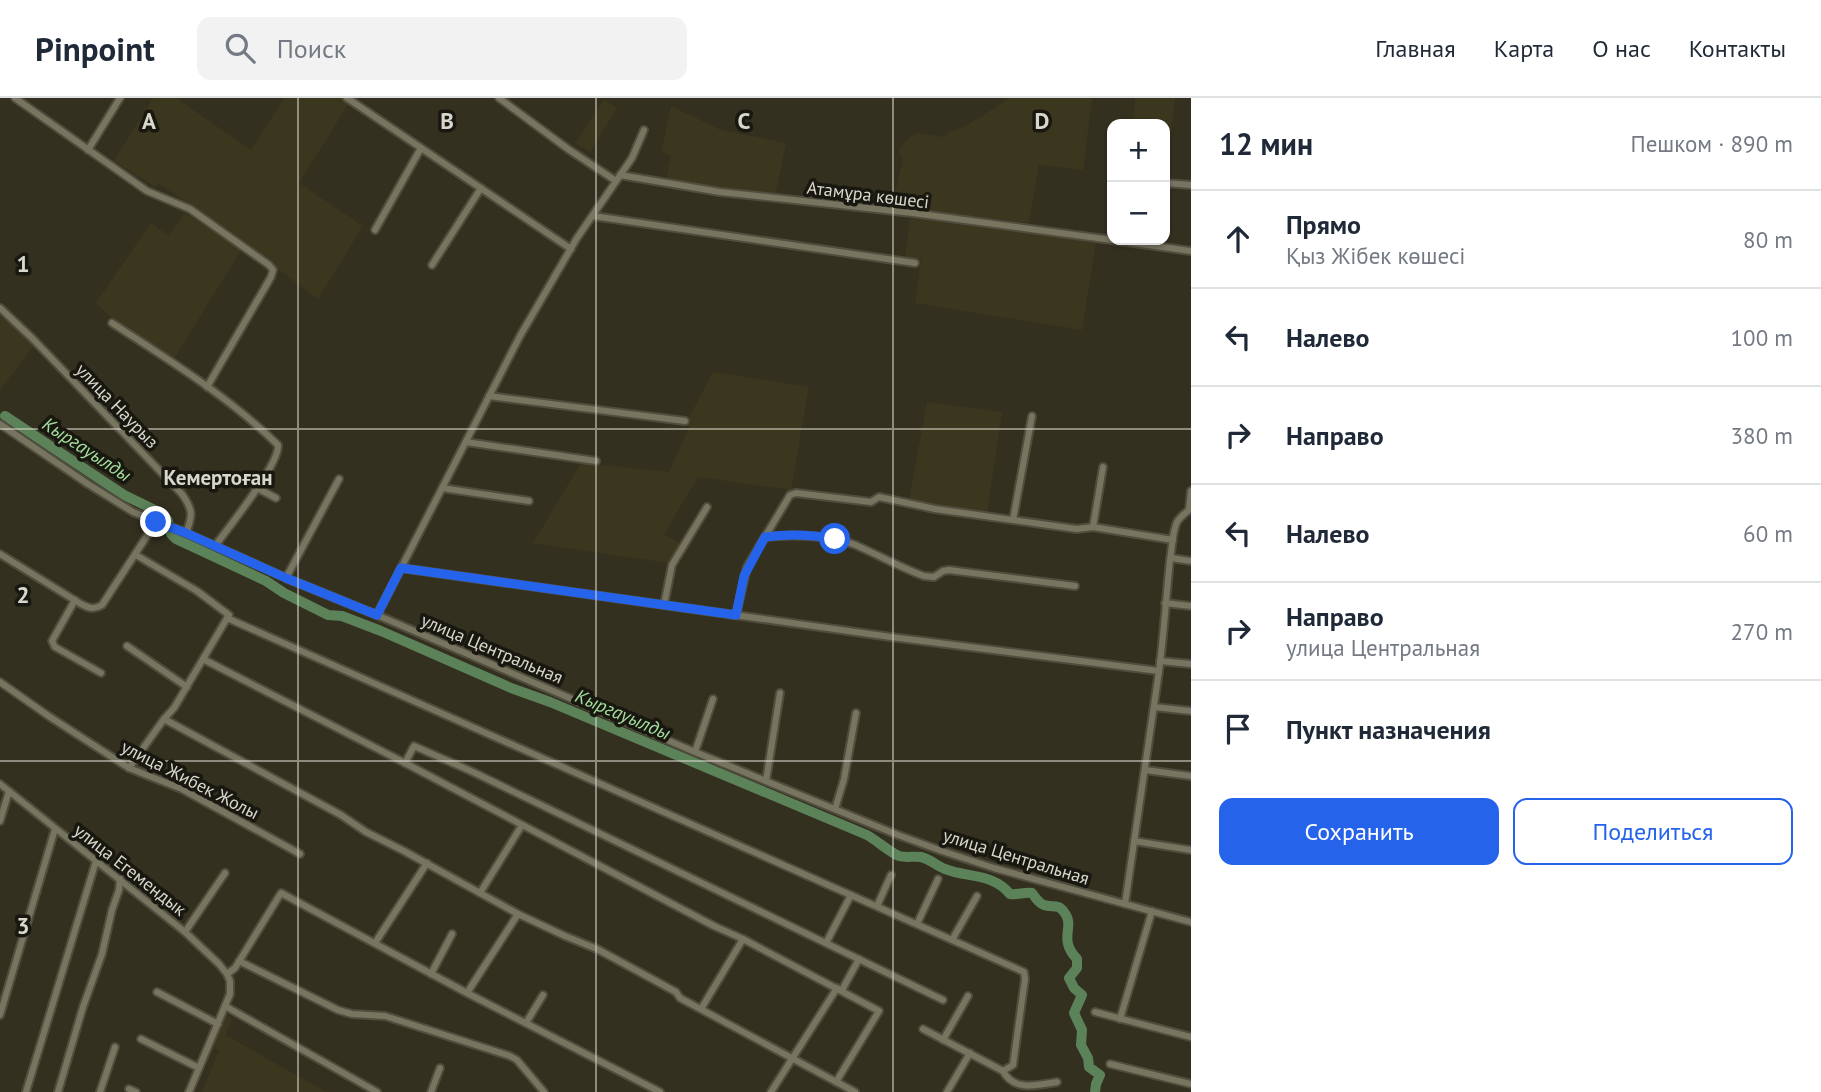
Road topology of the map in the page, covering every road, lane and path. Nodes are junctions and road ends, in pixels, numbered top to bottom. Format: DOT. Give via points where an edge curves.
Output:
graph roads {
  1 [pos="15,98"];
  2 [pos="120,98"];
  3 [pos="347,98"];
  4 [pos="499,98"];
  5 [pos="644,130"];
  6 [pos="421,148"];
  7 [pos="88,150"];
  8 [pos="618,178"];
  9 [pos="1170,183"];
  10 [pos="1191,185"];
  11 [pos="481,188"];
  12 [pos="593,216"];
  13 [pos="375,230"];
  14 [pos="1107,239"];
  15 [pos="1156,245"];
  16 [pos="571,249"];
  17 [pos="1191,250"];
  18 [pos="915,263"];
  19 [pos="432,265"];
  20 [pos="0,308"];
  21 [pos="112,323"];
  22 [pos="208,387"];
  23 [pos="489,396"];
  24 [pos="1032,416"];
  25 [pos="685,421"];
  26 [pos="0,424"];
  27 [pos="466,442"];
  28 [pos="596,461"];
  29 [pos="1103,467"];
  30 [pos="339,479"];
  31 [pos="257,488"];
  32 [pos="442,488"];
  33 [pos="1191,491"];
  34 [pos="276,499"];
  35 [pos="529,501"];
  36 [pos="707,506"];
  37 [pos="1190,510"];
  38 [pos="1013,520"];
  39 [pos="160,523"];
  40 [pos="1093,527"];
  41 [pos="186,533"];
  42 [pos="765,537"];
  43 [pos="1173,540"];
  44 [pos="215,546"];
  45 [pos="0,554"];
  46 [pos="136,555"];
  47 [pos="1171,558"];
  48 [pos="1191,561"];
  49 [pos="401,568"];
  50 [pos="286,578"];
  51 [pos="1075,586"];
  52 [pos="75,600"];
  53 [pos="1165,603"];
  54 [pos="664,605"];
  55 [pos="1191,606"];
  56 [pos="377,615"];
  57 [pos="736,615"];
  58 [pos="227,618"];
  59 [pos="127,646"];
  60 [pos="203,659"];
  61 [pos="1160,661"];
  62 [pos="1191,664"];
  63 [pos="1159,671"];
  64 [pos="101,673"];
  65 [pos="0,682"];
  66 [pos="187,687"];
  67 [pos="780,693"];
  68 [pos="713,699"];
  69 [pos="1154,707"];
  70 [pos="1191,711"];
  71 [pos="856,713"];
  72 [pos="164,719"];
  73 [pos="695,752"];
  74 [pos="405,763"];
  75 [pos="129,768"];
  76 [pos="1145,769"];
  77 [pos="1191,776"];
  78 [pos="766,781"];
  79 [pos="0,783"];
  80 [pos="9,791"];
  81 [pos="835,808"];
  82 [pos="0,821"];
  83 [pos="522,825"];
  84 [pos="55,829"];
  85 [pos="1134,841"];
  86 [pos="1191,850"];
  87 [pos="300,854"];
  88 [pos="96,861"];
  89 [pos="427,863"];
  90 [pos="225,873"];
  91 [pos="891,875"];
  92 [pos="120,879"];
  93 [pos="938,879"];
  94 [pos="480,893"];
  95 [pos="851,895"];
  96 [pos="977,895"];
  97 [pos="1125,904"];
  98 [pos="877,906"];
  99 [pos="1152,911"];
  100 [pos="518,914"];
  101 [pos="1191,922"];
  102 [pos="916,924"];
  103 [pos="185,932"];
  104 [pos="452,934"];
  105 [pos="743,939"];
  106 [pos="952,940"];
  107 [pos="374,943"];
  108 [pos="826,943"];
  109 [pos="859,959"];
  110 [pos="239,961"];
  111 [pos="227,974"];
  112 [pos="431,974"];
  113 [pos="839,989"];
  114 [pos="157,992"];
  115 [pos="467,993"];
  116 [pos="543,995"];
  117 [pos="968,996"];
  118 [pos="943,1000"];
  119 [pos="225,1006"];
  120 [pos="701,1009"];
  121 [pos="1095,1013"];
  122 [pos="0,1015"];
  123 [pos="1120,1019"];
  124 [pos="526,1023"];
  125 [pos="218,1024"];
  126 [pos="923,1029"];
  127 [pos="1191,1037"];
  128 [pos="141,1039"];
  129 [pos="943,1040"];
  130 [pos="115,1046"];
  131 [pos="970,1053"];
  132 [pos="792,1058"];
  133 [pos="1110,1064"];
  134 [pos="199,1068"];
  135 [pos="440,1068"];
  136 [pos="1003,1071"];
  137 [pos="836,1082"];
  138 [pos="1057,1082"];
  139 [pos="1191,1084"];
  140 [pos="26,1092"];
  141 [pos="58,1092"];
  142 [pos="100,1092"];
  143 [pos="189,1092"];
  144 [pos="377,1092"];
  145 [pos="431,1092"];
  146 [pos="544,1092"];
  147 [pos="660,1092"];
  148 [pos="771,1092"];
  149 [pos="855,1092"];
  150 [pos="947,1092"];
  1 -- 7 [label="street"];
  2 -- 7 [label="street"];
  3 -- 6 [label="street"];
  4 -- 8 [label="street" via="568,149"];
  5 -- 8 [label="street"];
  6 -- 11 [label="street"];
  6 -- 13 [label="street"];
  7 -- 22 [label="street" via="147,191 190,209 272,270"];
  8 -- 12 [label="street"];
  8 -- 14 [label="street, Атамұра көшесі"];
  9 -- 10 [label="street"];
  11 -- 16 [label="street"];
  11 -- 19 [label="street"];
  12 -- 16 [label="street"];
  12 -- 18 [label="street"];
  15 -- 17 [label="street, Атамұра көшесі"];
  16 -- 23 [label="street"];
  20 -- 41 [label="street, улица Наурыз" via="182,495 191,511"];
  21 -- 22 [label="street"];
  22 -- 31 [label="street" via="278,445"];
  23 -- 25 [label="street"];
  23 -- 27 [label="street"];
  24 -- 38 [label="street"];
  26 -- 39 [label="street, улица Центральная" via="121,505"];
  27 -- 28 [label="street"];
  27 -- 32 [label="street"];
  29 -- 40 [label="street"];
  30 -- 50 [label="street"];
  31 -- 34 [label="street"];
  31 -- 44 [label="street"];
  32 -- 35 [label="street"];
  32 -- 49 [label="street"];
  33 -- 37 [label="street"];
  36 -- 54 [label="street" via="672,565"];
  37 -- 43 [label="street" via="1179,519"];
  38 -- 40 [label="street"];
  38 -- 42 [label="street" via="879,497 871,502 796,492"];
  39 -- 41 [label="street, улица Центральная"];
  39 -- 46 [label="street"];
  40 -- 43 [label="street"];
  41 -- 44 [label="street, улица Центральная"];
  42 -- 51 [label="street" via="835,539 924,576 949,570"];
  42 -- 57 [label="street" via="744,576"];
  43 -- 47 [label="street"];
  44 -- 50 [label="street, улица Центральная"];
  45 -- 52 [label="street"];
  46 -- 52 [label="street" via="102,605 91,609"];
  46 -- 58 [label="street" via="197,591 229,615"];
  47 -- 48 [label="street"];
  47 -- 53 [label="street"];
  49 -- 54 [label="street"];
  49 -- 56 [label="street"];
  50 -- 56 [label="street, улица Центральная"];
  52 -- 64 [label="street" via="52,641 55,648"];
  53 -- 55 [label="street"];
  53 -- 61 [label="street"];
  54 -- 57 [label="street"];
  56 -- 73 [label="street, улица Центральная"];
  57 -- 63 [label="street"];
  58 -- 60 [label="street"];
  58 -- 95 [label="street"];
  59 -- 66 [label="street"];
  60 -- 66 [label="street"];
  60 -- 74 [label="street"];
  61 -- 62 [label="street"];
  61 -- 63 [label="street"];
  63 -- 69 [label="street"];
  65 -- 75 [label="street, улица Жибек Жолы"];
  66 -- 72 [label="street"];
  67 -- 78 [label="street"];
  68 -- 73 [label="street"];
  69 -- 70 [label="street"];
  69 -- 76 [label="street"];
  71 -- 81 [label="street"];
  72 -- 75 [label="street"];
  72 -- 89 [label="street"];
  73 -- 78 [label="street, улица Центральная"];
  74 -- 83 [label="street"];
  74 -- 108 [label="street" via="414,746 426,751"];
  75 -- 87 [label="street, улица Жибек Жолы" via="182,789"];
  76 -- 77 [label="street"];
  76 -- 85 [label="street"];
  78 -- 81 [label="street, улица Центральная"];
  79 -- 80 [label="street, улица Егемендык"];
  80 -- 82 [label="street"];
  80 -- 84 [label="street, улица Егемендык"];
  81 -- 97 [label="street, улица Центральная" via="994,868"];
  83 -- 94 [label="street"];
  83 -- 105 [label="street"];
  84 -- 88 [label="street, улица Егемендык"];
  84 -- 122 [label="street"];
  85 -- 86 [label="street"];
  85 -- 97 [label="street"];
  88 -- 92 [label="street, улица Егемендык"];
  88 -- 140 [label="street"];
  89 -- 94 [label="street"];
  89 -- 107 [label="street"];
  90 -- 103 [label="street"];
  91 -- 98 [label="street"];
  92 -- 103 [label="street, улица Егемендык"];
  92 -- 141 [label="street" via="103,954"];
  93 -- 102 [label="street"];
  94 -- 100 [label="street"];
  95 -- 98 [label="street"];
  95 -- 108 [label="street"];
  96 -- 106 [label="street"];
  97 -- 99 [label="street, улица Центральная"];
  98 -- 102 [label="street"];
  99 -- 101 [label="street, улица Центральная"];
  99 -- 123 [label="street"];
  100 -- 115 [label="street"];
  100 -- 120 [label="street" via="597,949"];
  102 -- 106 [label="street"];
  103 -- 111 [label="street, улица Егемендык"];
  104 -- 112 [label="street"];
  105 -- 113 [label="street"];
  105 -- 120 [label="street"];
  106 -- 136 [label="street" via="1024,972 1013,1065"];
  107 -- 110 [label="street" via="281,893"];
  107 -- 112 [label="street"];
  108 -- 109 [label="street"];
  109 -- 113 [label="street"];
  109 -- 118 [label="street"];
  110 -- 111 [label="street"];
  110 -- 146 [label="street" via="338,1010 385,1016 510,1056"];
  111 -- 119 [label="street, улица Егемендык" via="231,987"];
  112 -- 115 [label="street"];
  113 -- 132 [label="street"];
  113 -- 137 [label="street" via="879,1011"];
  114 -- 125 [label="street"];
  115 -- 124 [label="street"];
  116 -- 124 [label="street"];
  117 -- 129 [label="street"];
  119 -- 125 [label="street"];
  119 -- 144 [label="street"];
  120 -- 132 [label="street"];
  121 -- 123 [label="street"];
  123 -- 127 [label="street"];
  124 -- 147 [label="street"];
  125 -- 134 [label="street"];
  126 -- 129 [label="street"];
  128 -- 134 [label="street"];
  129 -- 131 [label="street"];
  130 -- 142 [label="street"];
  131 -- 136 [label="street"];
  131 -- 150 [label="street"];
  132 -- 137 [label="street"];
  132 -- 148 [label="street"];
  133 -- 139 [label="street"];
  134 -- 143 [label="street"];
  135 -- 145 [label="street"];
  136 -- 138 [label="street" via="1013,1082 1028,1087"];
  137 -- 149 [label="street"];
}
